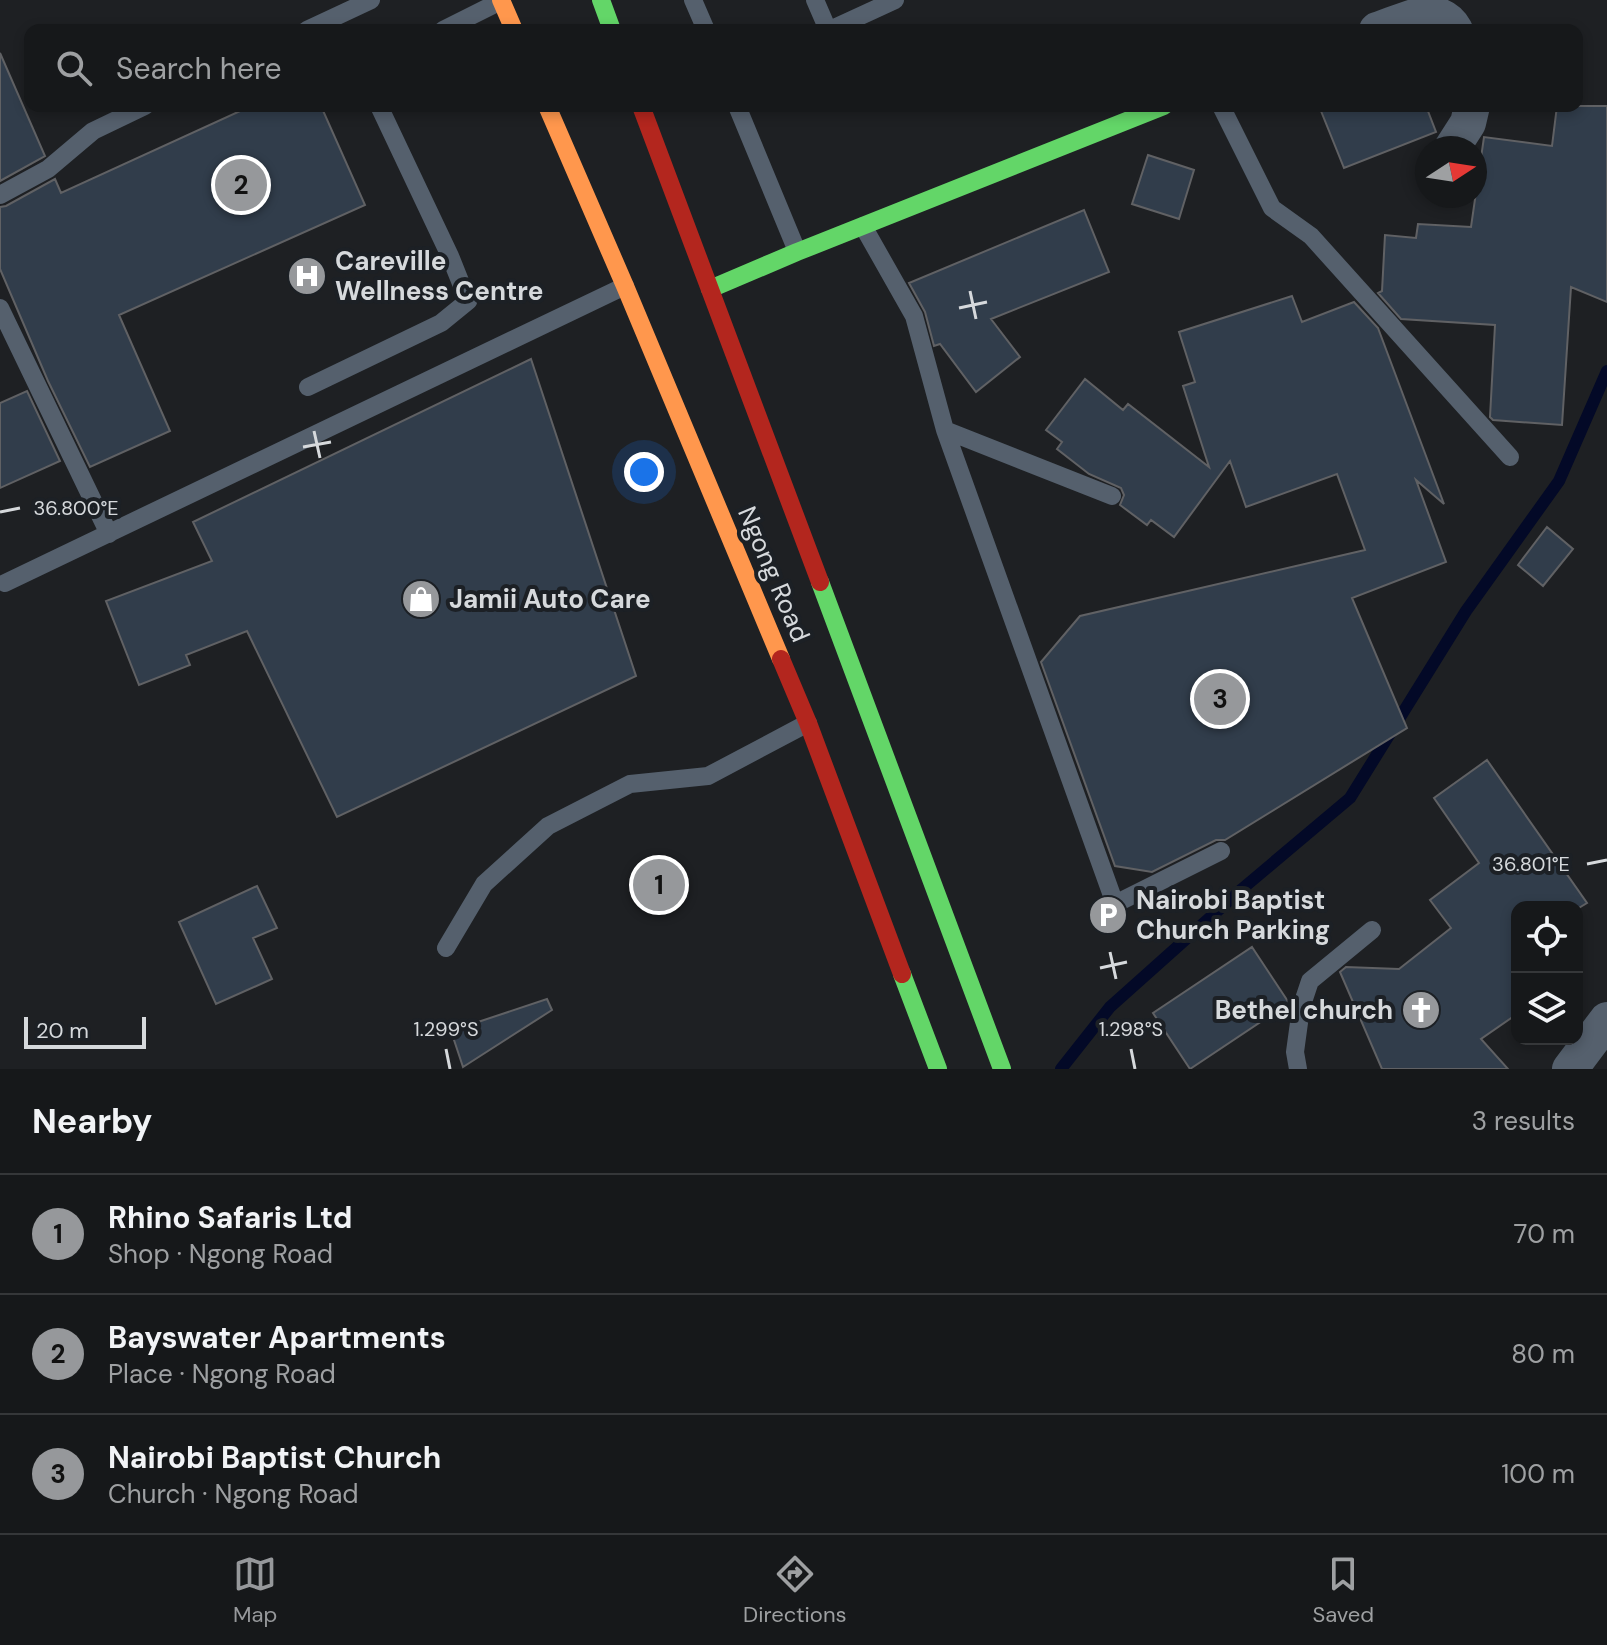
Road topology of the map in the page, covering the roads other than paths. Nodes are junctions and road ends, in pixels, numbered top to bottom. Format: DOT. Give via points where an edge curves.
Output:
graph roads {
  1 [pos="371,0"];
  2 [pos="501,0"];
  3 [pos="601,0"];
  4 [pos="693,0"];
  5 [pos="815,0"];
  6 [pos="895,0"];
  7 [pos="320,24"];
  8 [pos="455,24"];
  9 [pos="511,24"];
  10 [pos="610,24"];
  11 [pos="703,24"];
  12 [pos="826,24"];
  13 [pos="842,24"];
  14 [pos="1395,24"];
  15 [pos="1452,24"];
  16 [pos="133,112"];
  17 [pos="382,112"];
  18 [pos="550,112"];
  19 [pos="643,112"];
  20 [pos="739,112"];
  21 [pos="1149,112"];
  22 [pos="1224,112"];
  23 [pos="1471,112"];
  24 [pos="1460,136"];
  25 [pos="0,195"];
  26 [pos="863,226"];
  27 [pos="797,252"];
  28 [pos="625,286"];
  29 [pos="710,289"];
  30 [pos="2,318"];
  31 [pos="308,387"];
  32 [pos="945,430"];
  33 [pos="1510,457"];
  34 [pos="1112,496"];
  35 [pos="109,534"];
  36 [pos="5,583"];
  37 [pos="808,723"];
  38 [pos="1221,851"];
  39 [pos="1372,930"];
  40 [pos="446,948"];
  41 [pos="1607,1020"];
  42 [pos="938,1069"];
  43 [pos="1002,1069"];
  44 [pos="1298,1069"];
  45 [pos="1570,1069"];
  1 -- 7 [label="lane"];
  2 -- 8 [label="lane"];
  2 -- 9 [label="main road"];
  3 -- 10 [label="main road"];
  4 -- 11 [label="lane"];
  5 -- 12 [label="lane"];
  6 -- 13 [label="lane"];
  14 -- 15 [label="street" via="1428,13"];
  16 -- 25 [label="lane" via="93,131 48,169"];
  17 -- 31 [label="lane" via="468,301 441,323"];
  18 -- 28 [label="main road, Ngong Road"];
  19 -- 29 [label="main road, Ngong Road"];
  20 -- 27 [label="lane"];
  21 -- 26 [label="main road"];
  22 -- 33 [label="lane" via="1272,208 1311,236"];
  23 -- 24 [label="street"];
  26 -- 27 [label="main road"];
  26 -- 32 [label="lane" via="914,316"];
  27 -- 29 [label="main road"];
  28 -- 35 [label="lane"];
  28 -- 37 [label="main road, Ngong Road"];
  29 -- 43 [label="main road, Ngong Road"];
  30 -- 35 [label="lane"];
  32 -- 34 [label="lane"];
  32 -- 38 [label="lane" via="1115,904"];
  35 -- 36 [label="lane"];
  37 -- 40 [label="lane" via="708,776 630,784 548,826 484,884"];
  37 -- 42 [label="main road, Ngong Road"];
  39 -- 44 [label="lane" via="1310,981 1295,1052"];
  41 -- 45 [label="street"];
}
